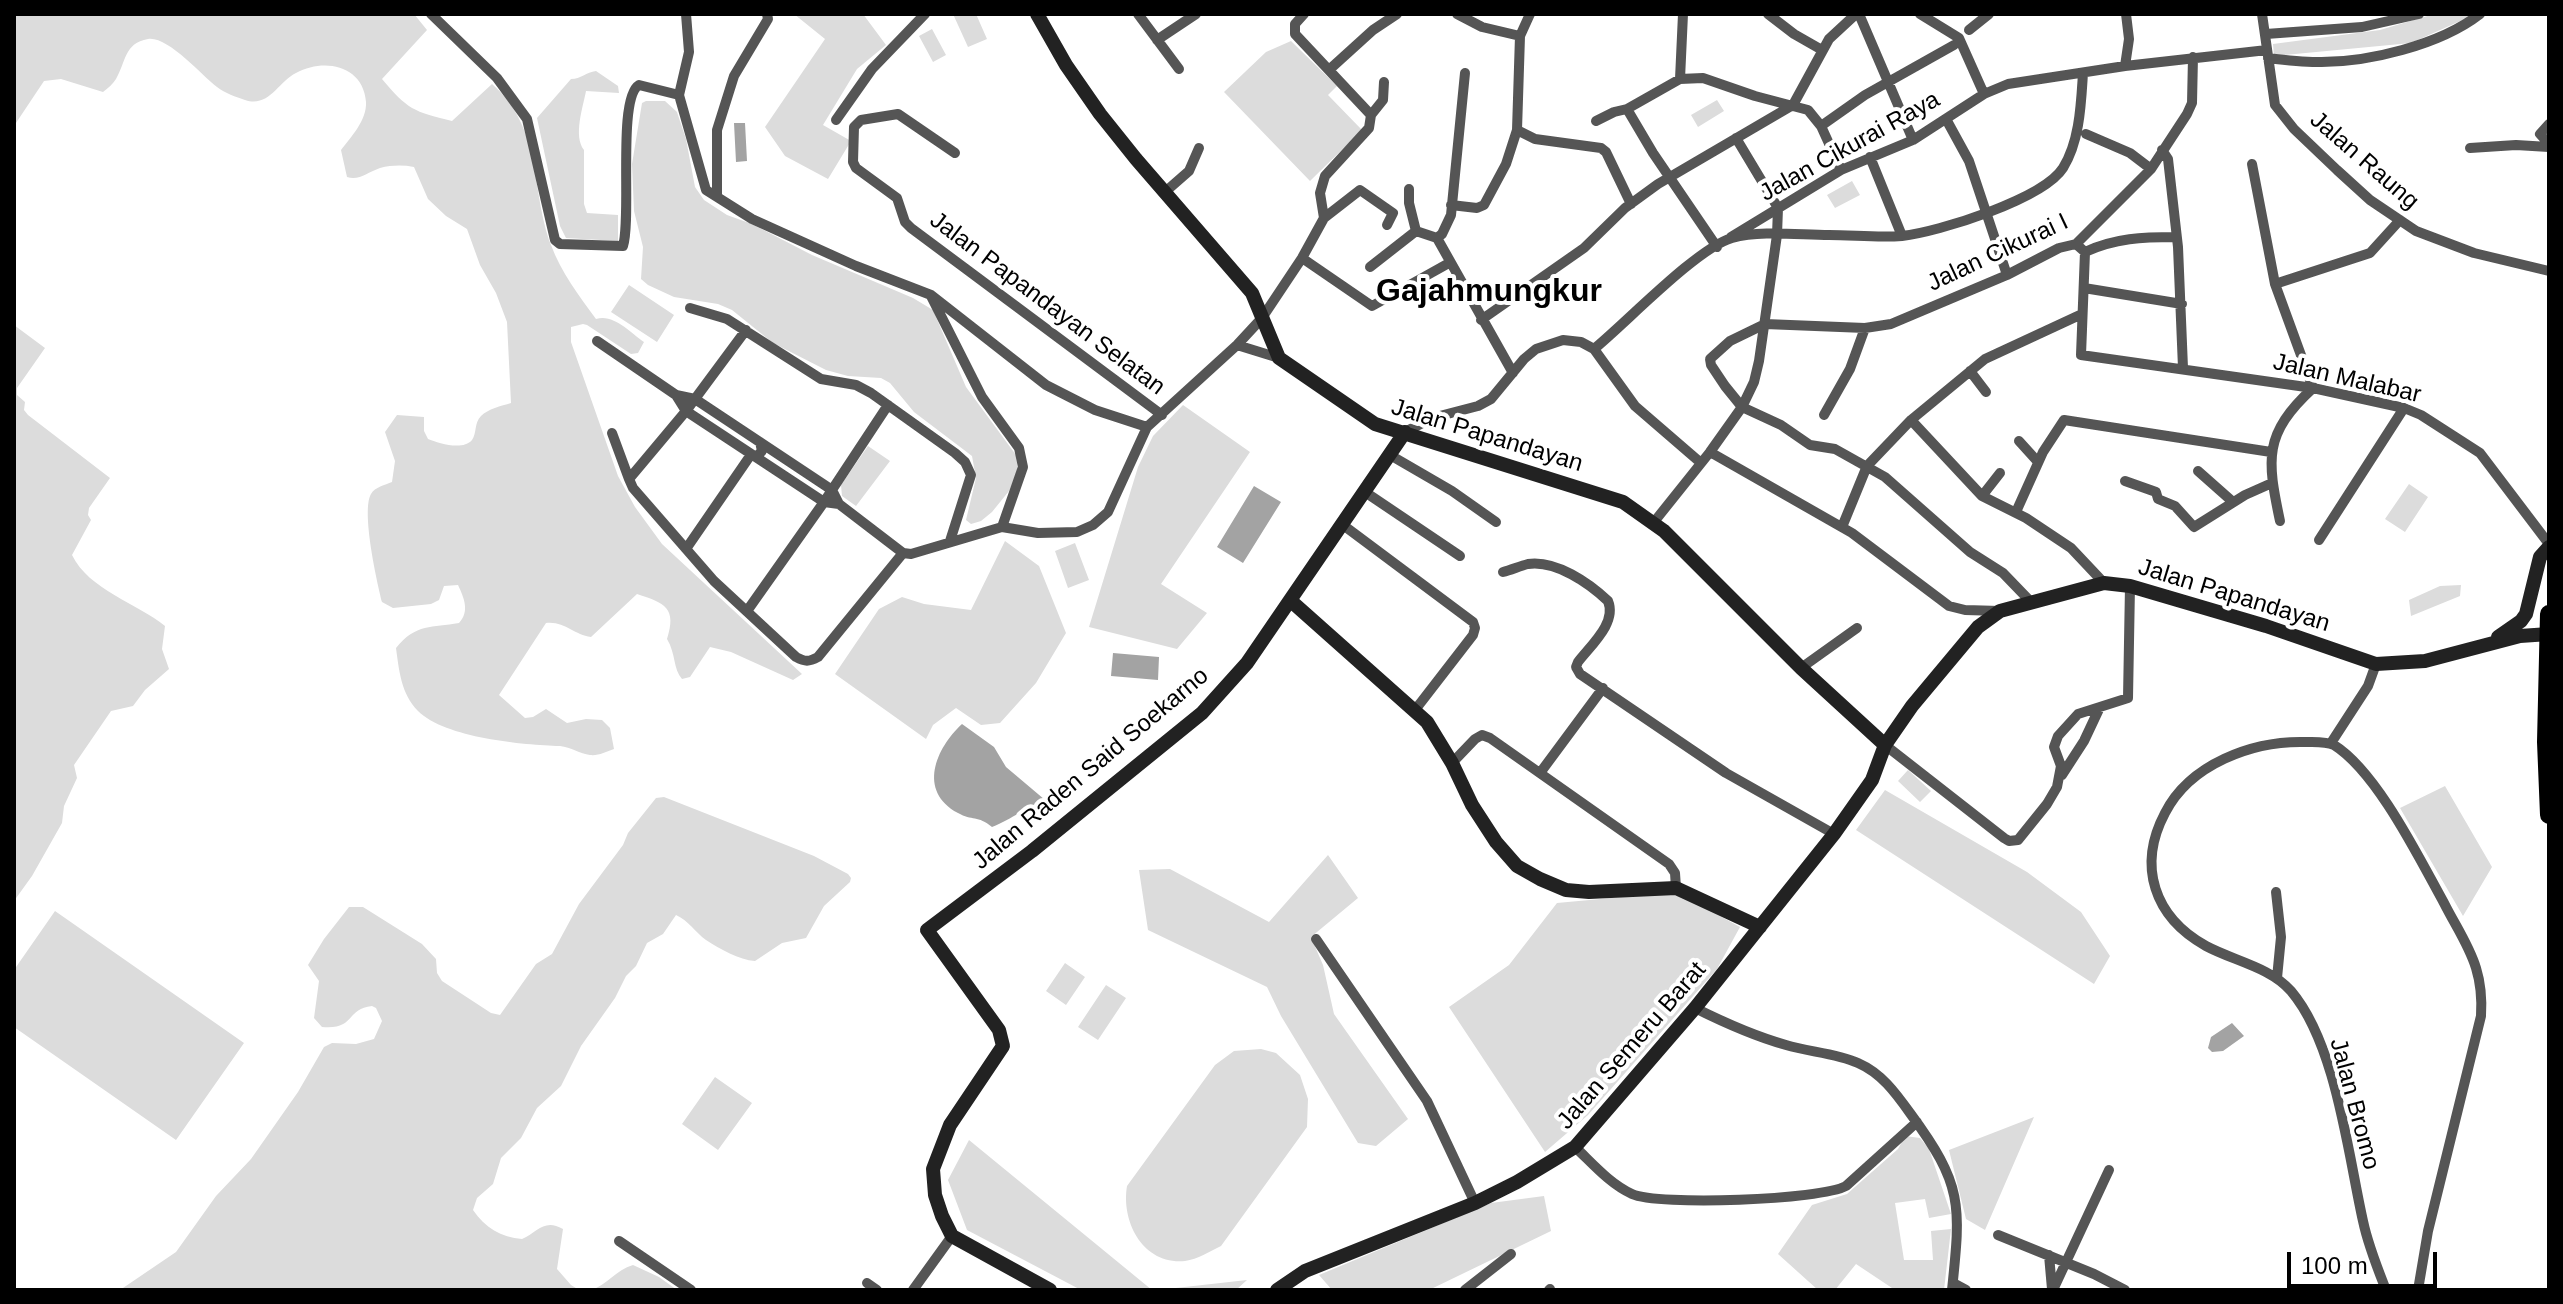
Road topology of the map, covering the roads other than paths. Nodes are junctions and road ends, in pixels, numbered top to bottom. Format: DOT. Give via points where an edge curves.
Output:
graph roads {
  1 [pos="431,14"];
  2 [pos="686,14"];
  3 [pos="767,14"];
  4 [pos="1037,14"];
  5 [pos="1138,14"];
  6 [pos="1196,14"];
  7 [pos="1304,14"];
  8 [pos="1397,14"];
  9 [pos="1457,14"];
  10 [pos="1530,14"];
  11 [pos="1683,14"];
  12 [pos="1768,14"];
  13 [pos="1858,14"];
  14 [pos="1920,14"];
  15 [pos="1989,14"];
  16 [pos="2126,14"];
  17 [pos="2262,14"];
  18 [pos="2419,14"];
  19 [pos="2480,14"];
  20 [pos="919,16"];
  21 [pos="1969,30"];
  22 [pos="2266,34"];
  23 [pos="1520,36"];
  24 [pos="1157,40"];
  25 [pos="1954,45"];
  26 [pos="1822,50"];
  27 [pos="2267,54"];
  28 [pos="2193,57"];
  29 [pos="2125,66"];
  30 [pos="1179,69"];
  31 [pos="1330,69"];
  32 [pos="1465,73"];
  33 [pos="2083,73"];
  34 [pos="1680,79"];
  35 [pos="1384,82"];
  36 [pos="1890,82"];
  37 [pos="1984,94"];
  38 [pos="679,95"];
  39 [pos="1793,105"];
  40 [pos="1627,109"];
  41 [pos="1371,115"];
  42 [pos="1946,119"];
  43 [pos="836,120"];
  44 [pos="1596,121"];
  45 [pos="2549,124"];
  46 [pos="1821,126"];
  47 [pos="1517,130"];
  48 [pos="2086,134"];
  49 [pos="1736,138"];
  50 [pos="1913,140"];
  51 [pos="2549,145"];
  52 [pos="1199,148"];
  53 [pos="2470,148"];
  54 [pos="2162,150"];
  55 [pos="955,153"];
  56 [pos="1870,157"];
  57 [pos="2252,164"];
  58 [pos="2151,169"];
  59 [pos="1841,170"];
  60 [pos="1670,177"];
  61 [pos="1409,189"];
  62 [pos="1165,192"];
  63 [pos="717,197"];
  64 [pos="1631,204"];
  65 [pos="1451,205"];
  66 [pos="1778,208"];
  67 [pos="1987,212"];
  68 [pos="1324,218"];
  69 [pos="2400,220"];
  70 [pos="1387,225"];
  71 [pos="1416,231"];
  72 [pos="1777,235"];
  73 [pos="1902,236"];
  74 [pos="2176,237"];
  75 [pos="1437,238"];
  76 [pos="1730,238"];
  77 [pos="2076,244"];
  78 [pos="1717,247"];
  79 [pos="2085,252"];
  80 [pos="1302,258"];
  81 [pos="1449,263"];
  82 [pos="1370,267"];
  83 [pos="2549,271"];
  84 [pos="2007,275"];
  85 [pos="2275,284"];
  86 [pos="2084,288"];
  87 [pos="931,295"];
  88 [pos="2182,304"];
  89 [pos="690,308"];
  90 [pos="2082,314"];
  91 [pos="1262,318"];
  92 [pos="1481,320"];
  93 [pos="1765,324"];
  94 [pos="1865,328"];
  95 [pos="746,330"];
  96 [pos="597,341"];
  97 [pos="1237,345"];
  98 [pos="1594,349"];
  99 [pos="1279,358"];
  100 [pos="2183,368"];
  101 [pos="1970,371"];
  102 [pos="1513,373"];
  103 [pos="2313,388"];
  104 [pos="1986,392"];
  105 [pos="676,395"];
  106 [pos="695,399"];
  107 [pos="888,405"];
  108 [pos="1742,407"];
  109 [pos="2404,408"];
  110 [pos="686,411"];
  111 [pos="1162,415"];
  112 [pos="1824,415"];
  113 [pos="1911,420"];
  114 [pos="1147,427"];
  115 [pos="1405,432"];
  116 [pos="612,433"];
  117 [pos="2019,441"];
  118 [pos="760,442"];
  119 [pos="1710,452"];
  120 [pos="2271,452"];
  121 [pos="1390,455"];
  122 [pos="750,456"];
  123 [pos="2038,462"];
  124 [pos="1701,463"];
  125 [pos="1867,466"];
  126 [pos="2198,471"];
  127 [pos="2000,473"];
  128 [pos="629,479"];
  129 [pos="2125,481"];
  130 [pos="2272,483"];
  131 [pos="832,490"];
  132 [pos="1365,492"];
  133 [pos="1982,496"];
  134 [pos="824,502"];
  135 [pos="2233,502"];
  136 [pos="839,504"];
  137 [pos="2016,512"];
  138 [pos="2280,521"];
  139 [pos="1496,522"];
  140 [pos="1654,522"];
  141 [pos="1343,525"];
  142 [pos="1002,527"];
  143 [pos="1842,527"];
  144 [pos="2319,540"];
  145 [pos="950,541"];
  146 [pos="2549,546"];
  147 [pos="686,549"];
  148 [pos="903,553"];
  149 [pos="1460,556"];
  150 [pos="1503,572"];
  151 [pos="2104,583"];
  152 [pos="2130,586"];
  153 [pos="2533,592"];
  154 [pos="1291,601"];
  155 [pos="2030,601"];
  156 [pos="747,611"];
  157 [pos="2000,611"];
  158 [pos="2549,623"];
  159 [pos="1857,628"];
  160 [pos="2488,644"];
  161 [pos="2376,664"];
  162 [pos="1801,668"];
  163 [pos="1603,688"];
  164 [pos="2100,707"];
  165 [pos="1415,710"];
  166 [pos="2331,743"];
  167 [pos="1885,745"];
  168 [pos="1452,763"];
  169 [pos="1540,773"];
  170 [pos="2061,776"];
  171 [pos="2549,815"];
  172 [pos="1834,834"];
  173 [pos="1676,888"];
  174 [pos="2276,892"];
  175 [pos="1760,927"];
  176 [pos="1316,939"];
  177 [pos="2277,978"];
  178 [pos="1695,1008"];
  179 [pos="1917,1122"];
  180 [pos="1575,1147"];
  181 [pos="2109,1170"];
  182 [pos="1475,1203"];
  183 [pos="1998,1235"];
  184 [pos="952,1236"];
  185 [pos="619,1241"];
  186 [pos="1511,1254"];
  187 [pos="2049,1255"];
  188 [pos="2067,1263"];
  189 [pos="1953,1286"];
  190 [pos="691,1290"];
  191 [pos="913,1290"];
  192 [pos="1050,1290"];
  193 [pos="1277,1290"];
  194 [pos="1465,1290"];
  195 [pos="1966,1290"];
  196 [pos="2053,1290"];
  197 [pos="2125,1290"];
  198 [pos="2386,1290"];
  199 [pos="2418,1290"];
  1 -- 38 [label="street" via="497,78 527,119 560,244 623,246 632,93 639,85"];
  2 -- 38 [label="street" via="689,52"];
  3 -- 63 [label="street" via="734,76 717,130"];
  4 -- 62 [label="street" via="1100,114"];
  5 -- 24 [label="street"];
  6 -- 24 [label="street"];
  7 -- 31 [label="street" via="1295,24 1295,34"];
  8 -- 31 [label="street"];
  9 -- 23 [label="street" via="1482,27"];
  10 -- 23 [label="street"];
  11 -- 34 [label="street"];
  12 -- 26 [label="street"];
  13 -- 26 [label="street"];
  13 -- 36 [label="street"];
  14 -- 37 [label="street" via="1959,38"];
  15 -- 21 [label="street"];
  16 -- 29 [label="street"];
  17 -- 22 [label="street, Jalan Raung"];
  18 -- 22 [label="street" via="2362,27"];
  19 -- 27 [label="street, Jalan Cikurai Raya" via="2447,33 2383,55 2318,63"];
  20 -- 43 [label="street"];
  22 -- 27 [label="street, Jalan Raung"];
  23 -- 47 [label="street"];
  24 -- 30 [label="street"];
  25 -- 36 [label="street"];
  26 -- 39 [label="street"];
  27 -- 28 [label="street, Jalan Cikurai Raya"];
  27 -- 69 [label="street, Jalan Raung" via="2275,105 2294,129 2370,200"];
  28 -- 29 [label="street, Jalan Cikurai Raya"];
  28 -- 54 [label="street, Jalan Cikurai I" via="2192,103"];
  29 -- 33 [label="street, Jalan Cikurai Raya"];
  31 -- 41 [label="street"];
  32 -- 65 [label="street"];
  33 -- 37 [label="street, Jalan Cikurai Raya" via="2008,84"];
  33 -- 67 [label="street, Jalan Cikurai Raya" via="2080,115 2063,168 2046,185"];
  34 -- 39 [label="street" via="1717,81"];
  34 -- 40 [label="street"];
  35 -- 41 [label="street" via="1383,100"];
  36 -- 46 [label="street"];
  36 -- 50 [label="street"];
  37 -- 42 [label="street, Jalan Cikurai Raya"];
  38 -- 63 [label="street" via="706,190"];
  39 -- 46 [label="street" via="1808,110"];
  39 -- 49 [label="street"];
  40 -- 44 [label="street"];
  40 -- 60 [label="street"];
  41 -- 68 [label="street" via="1369,128 1320,186"];
  42 -- 50 [label="street, Jalan Cikurai Raya"];
  42 -- 67 [label="street" via="1969,161"];
  45 -- 51 [label="street" via="2540,134"];
  46 -- 59 [label="street"];
  47 -- 64 [label="street" via="1535,139 1601,148"];
  47 -- 65 [label="street" via="1484,205"];
  48 -- 58 [label="street" via="2130,153"];
  49 -- 60 [label="street"];
  49 -- 66 [label="street"];
  50 -- 56 [label="street, Jalan Cikurai Raya"];
  51 -- 53 [label="street"];
  52 -- 62 [label="street" via="1189,171"];
  54 -- 58 [label="street, Jalan Cikurai I"];
  54 -- 74 [label="street" via="2168,159"];
  55 -- 111 [label="street, Jalan Papandayan Selatan" via="898,114 861,120 854,127 856,168 897,198 911,228"];
  56 -- 59 [label="street, Jalan Cikurai Raya"];
  56 -- 73 [label="street"];
  57 -- 85 [label="street"];
  58 -- 77 [label="street, Jalan Cikurai I"];
  59 -- 66 [label="street, Jalan Cikurai Raya"];
  60 -- 64 [label="street"];
  60 -- 78 [label="street"];
  61 -- 71 [label="street"];
  62 -- 91 [label="street" via="1252,293"];
  63 -- 87 [label="street" via="765,225"];
  64 -- 92 [label="street" via="1584,248"];
  65 -- 75 [label="street"];
  66 -- 72 [label="street"];
  66 -- 76 [label="street, Jalan Cikurai Raya"];
  67 -- 73 [label="street, Jalan Cikurai Raya"];
  67 -- 84 [label="street"];
  68 -- 70 [label="street" via="1360,190 1393,213"];
  68 -- 80 [label="street"];
  69 -- 83 [label="street, Jalan Raung" via="2474,253"];
  69 -- 85 [label="street" via="2370,253"];
  71 -- 75 [label="street"];
  71 -- 82 [label="street"];
  72 -- 73 [label="street, Jalan Cikurai Raya"];
  72 -- 76 [label="street, Jalan Cikurai Raya"];
  72 -- 93 [label="street"];
  74 -- 79 [label="street" via="2134,237"];
  74 -- 88 [label="street"];
  75 -- 81 [label="street"];
  76 -- 78 [label="street, Jalan Cikurai Raya"];
  77 -- 79 [label="street"];
  77 -- 84 [label="street, Jalan Cikurai I"];
  78 -- 98 [label="street, Jalan Cikurai Raya"];
  79 -- 86 [label="street"];
  80 -- 81 [label="street" via="1372,306"];
  80 -- 91 [label="street"];
  81 -- 92 [label="street"];
  84 -- 94 [label="street, Jalan Cikurai I" via="1891,324"];
  85 -- 103 [label="street"];
  86 -- 88 [label="street"];
  86 -- 90 [label="street"];
  87 -- 114 [label="street" via="1046,385 1095,410"];
  87 -- 142 [label="street" via="982,397 1019,448 1023,467"];
  88 -- 100 [label="street"];
  89 -- 95 [label="street"];
  90 -- 100 [label="street, Jalan Malabar" via="2083,356"];
  90 -- 101 [label="street"];
  91 -- 97 [label="street"];
  91 -- 99 [label="street"];
  92 -- 102 [label="street"];
  93 -- 94 [label="street, Jalan Cikurai I"];
  93 -- 108 [label="street" via="1754,382"];
  93 -- 108 [label="street" via="1730,341 1710,359"];
  94 -- 112 [label="street"];
  95 -- 106 [label="street"];
  95 -- 107 [label="street" via="821,379 856,385"];
  96 -- 105 [label="street"];
  97 -- 99 [label="street"];
  97 -- 111 [label="street"];
  98 -- 102 [label="street" via="1563,340 1548,344"];
  98 -- 124 [label="street" via="1635,406"];
  99 -- 115 [label="street, Jalan Papandayan" via="1375,424"];
  100 -- 103 [label="street, Jalan Malabar"];
  101 -- 104 [label="street"];
  101 -- 113 [label="street"];
  102 -- 115 [label="street" via="1491,399"];
  103 -- 109 [label="street, Jalan Malabar"];
  103 -- 120 [label="street" via="2283,421"];
  105 -- 106 [label="street"];
  105 -- 110 [label="street"];
  106 -- 110 [label="street"];
  106 -- 118 [label="street"];
  107 -- 131 [label="street"];
  107 -- 145 [label="street" via="955,453 971,475"];
  108 -- 119 [label="street"];
  108 -- 125 [label="street" via="1810,445 1835,449"];
  109 -- 144 [label="street"];
  109 -- 146 [label="street, Jalan Malabar" via="2433,420 2480,453"];
  110 -- 122 [label="street"];
  110 -- 128 [label="street"];
  111 -- 114 [label="street"];
  113 -- 125 [label="street"];
  113 -- 133 [label="street"];
  114 -- 142 [label="street" via="1108,512 1093,525 1077,532 1038,533"];
  115 -- 121 [label="street, Jalan Raden Said Soekarno"];
  115 -- 140 [label="street, Jalan Papandayan" via="1623,502"];
  116 -- 128 [label="street"];
  117 -- 123 [label="street"];
  118 -- 122 [label="street" via="750,443"];
  118 -- 131 [label="street"];
  119 -- 124 [label="street"];
  119 -- 143 [label="street"];
  120 -- 123 [label="street" via="2068,419 2061,422"];
  120 -- 130 [label="street"];
  121 -- 132 [label="street, Jalan Raden Said Soekarno"];
  121 -- 139 [label="street"];
  122 -- 134 [label="street"];
  122 -- 147 [label="street"];
  123 -- 137 [label="street"];
  124 -- 140 [label="street"];
  125 -- 143 [label="street"];
  125 -- 155 [label="street" via="2003,573"];
  126 -- 135 [label="street"];
  127 -- 133 [label="street"];
  128 -- 147 [label="street"];
  129 -- 135 [label="street" via="2156,492 2193,527"];
  130 -- 135 [label="street"];
  130 -- 138 [label="street"];
  131 -- 134 [label="street"];
  131 -- 136 [label="street"];
  132 -- 141 [label="street, Jalan Raden Said Soekarno"];
  132 -- 149 [label="street"];
  133 -- 137 [label="street"];
  134 -- 136 [label="street"];
  134 -- 156 [label="street"];
  136 -- 148 [label="street"];
  137 -- 151 [label="street" via="2071,548"];
  140 -- 162 [label="street, Jalan Papandayan"];
  141 -- 154 [label="street, Jalan Raden Said Soekarno"];
  141 -- 165 [label="street" via="1473,622 1473,635"];
  142 -- 145 [label="street"];
  143 -- 157 [label="street" via="1949,606"];
  145 -- 148 [label="street"];
  146 -- 153 [label="street, Jalan Papandayan" via="2540,557"];
  147 -- 156 [label="street"];
  148 -- 156 [label="street" via="810,662 796,657"];
  150 -- 163 [label="street" via="1530,564 1555,568 1608,601 1608,623 1576,667"];
  151 -- 152 [label="street, Jalan Papandayan"];
  151 -- 155 [label="street, Jalan Papandayan"];
  152 -- 161 [label="street, Jalan Papandayan"];
  152 -- 164 [label="street" via="2128,696"];
  153 -- 158 [label="street" via="2537,618"];
  153 -- 160 [label="street, Jalan Papandayan" via="2521,621"];
  154 -- 165 [label="street"];
  154 -- 184 [label="street, Jalan Raden Said Soekarno" via="1241,671 1202,713 927,930 1003,1037 1000,1054 950,1125 936,1157 935,1195"];
  155 -- 157 [label="street, Jalan Papandayan"];
  157 -- 167 [label="street, Jalan Papandayan" via="1978,627"];
  158 -- 160 [label="street, Jalan Papandayan"];
  158 -- 171 [label="highway"];
  159 -- 162 [label="street"];
  160 -- 161 [label="street, Jalan Papandayan" via="2425,661"];
  161 -- 166 [label="street"];
  162 -- 167 [label="street, Jalan Papandayan"];
  163 -- 169 [label="street"];
  163 -- 172 [label="street" via="1726,773"];
  164 -- 170 [label="street"];
  164 -- 170 [label="street" via="2078,714 2054,741"];
  165 -- 168 [label="street"];
  166 -- 177 [label="street, Jalan Bromo" via="2285,742 2236,753 2214,765 2172,801 2153,850 2152,885 2182,930"];
  166 -- 199 [label="street" via="2373,784 2393,816 2466,944 2480,987 2481,1016"];
  167 -- 170 [label="street, Jalan Papandayan" via="2014,842 2047,804"];
  167 -- 172 [label="street, Jalan Semeru Barat" via="1872,780"];
  168 -- 169 [label="street" via="1482,735"];
  168 -- 173 [label="street" via="1496,842 1517,866 1540,879 1589,892"];
  169 -- 173 [label="street" via="1669,864"];
  172 -- 175 [label="street, Jalan Semeru Barat"];
  173 -- 175 [label="street"];
  174 -- 177 [label="street" via="2281,937"];
  175 -- 178 [label="street, Jalan Semeru Barat"];
  176 -- 182 [label="street" via="1427,1101"];
  177 -- 198 [label="street, Jalan Bromo" via="2301,1005 2317,1039 2340,1111 2372,1257"];
  178 -- 179 [label="street" via="1742,1032 1855,1062 1890,1085"];
  178 -- 180 [label="street, Jalan Semeru Barat"];
  179 -- 180 [label="street" via="1846,1186 1807,1197 1647,1199 1616,1186"];
  179 -- 189 [label="street" via="1954,1189 1959,1231"];
  180 -- 182 [label="street, Jalan Semeru Barat"];
  181 -- 188 [label="street"];
  182 -- 193 [label="street, Jalan Semeru Barat" via="1305,1271"];
  183 -- 187 [label="street"];
  184 -- 191 [label="street"];
  184 -- 192 [label="street"];
  185 -- 190 [label="street"];
  186 -- 194 [label="street"];
  187 -- 188 [label="street"];
  187 -- 196 [label="street"];
  188 -- 196 [label="street"];
  188 -- 197 [label="street"];
  189 -- 195 [label="street"];
}
